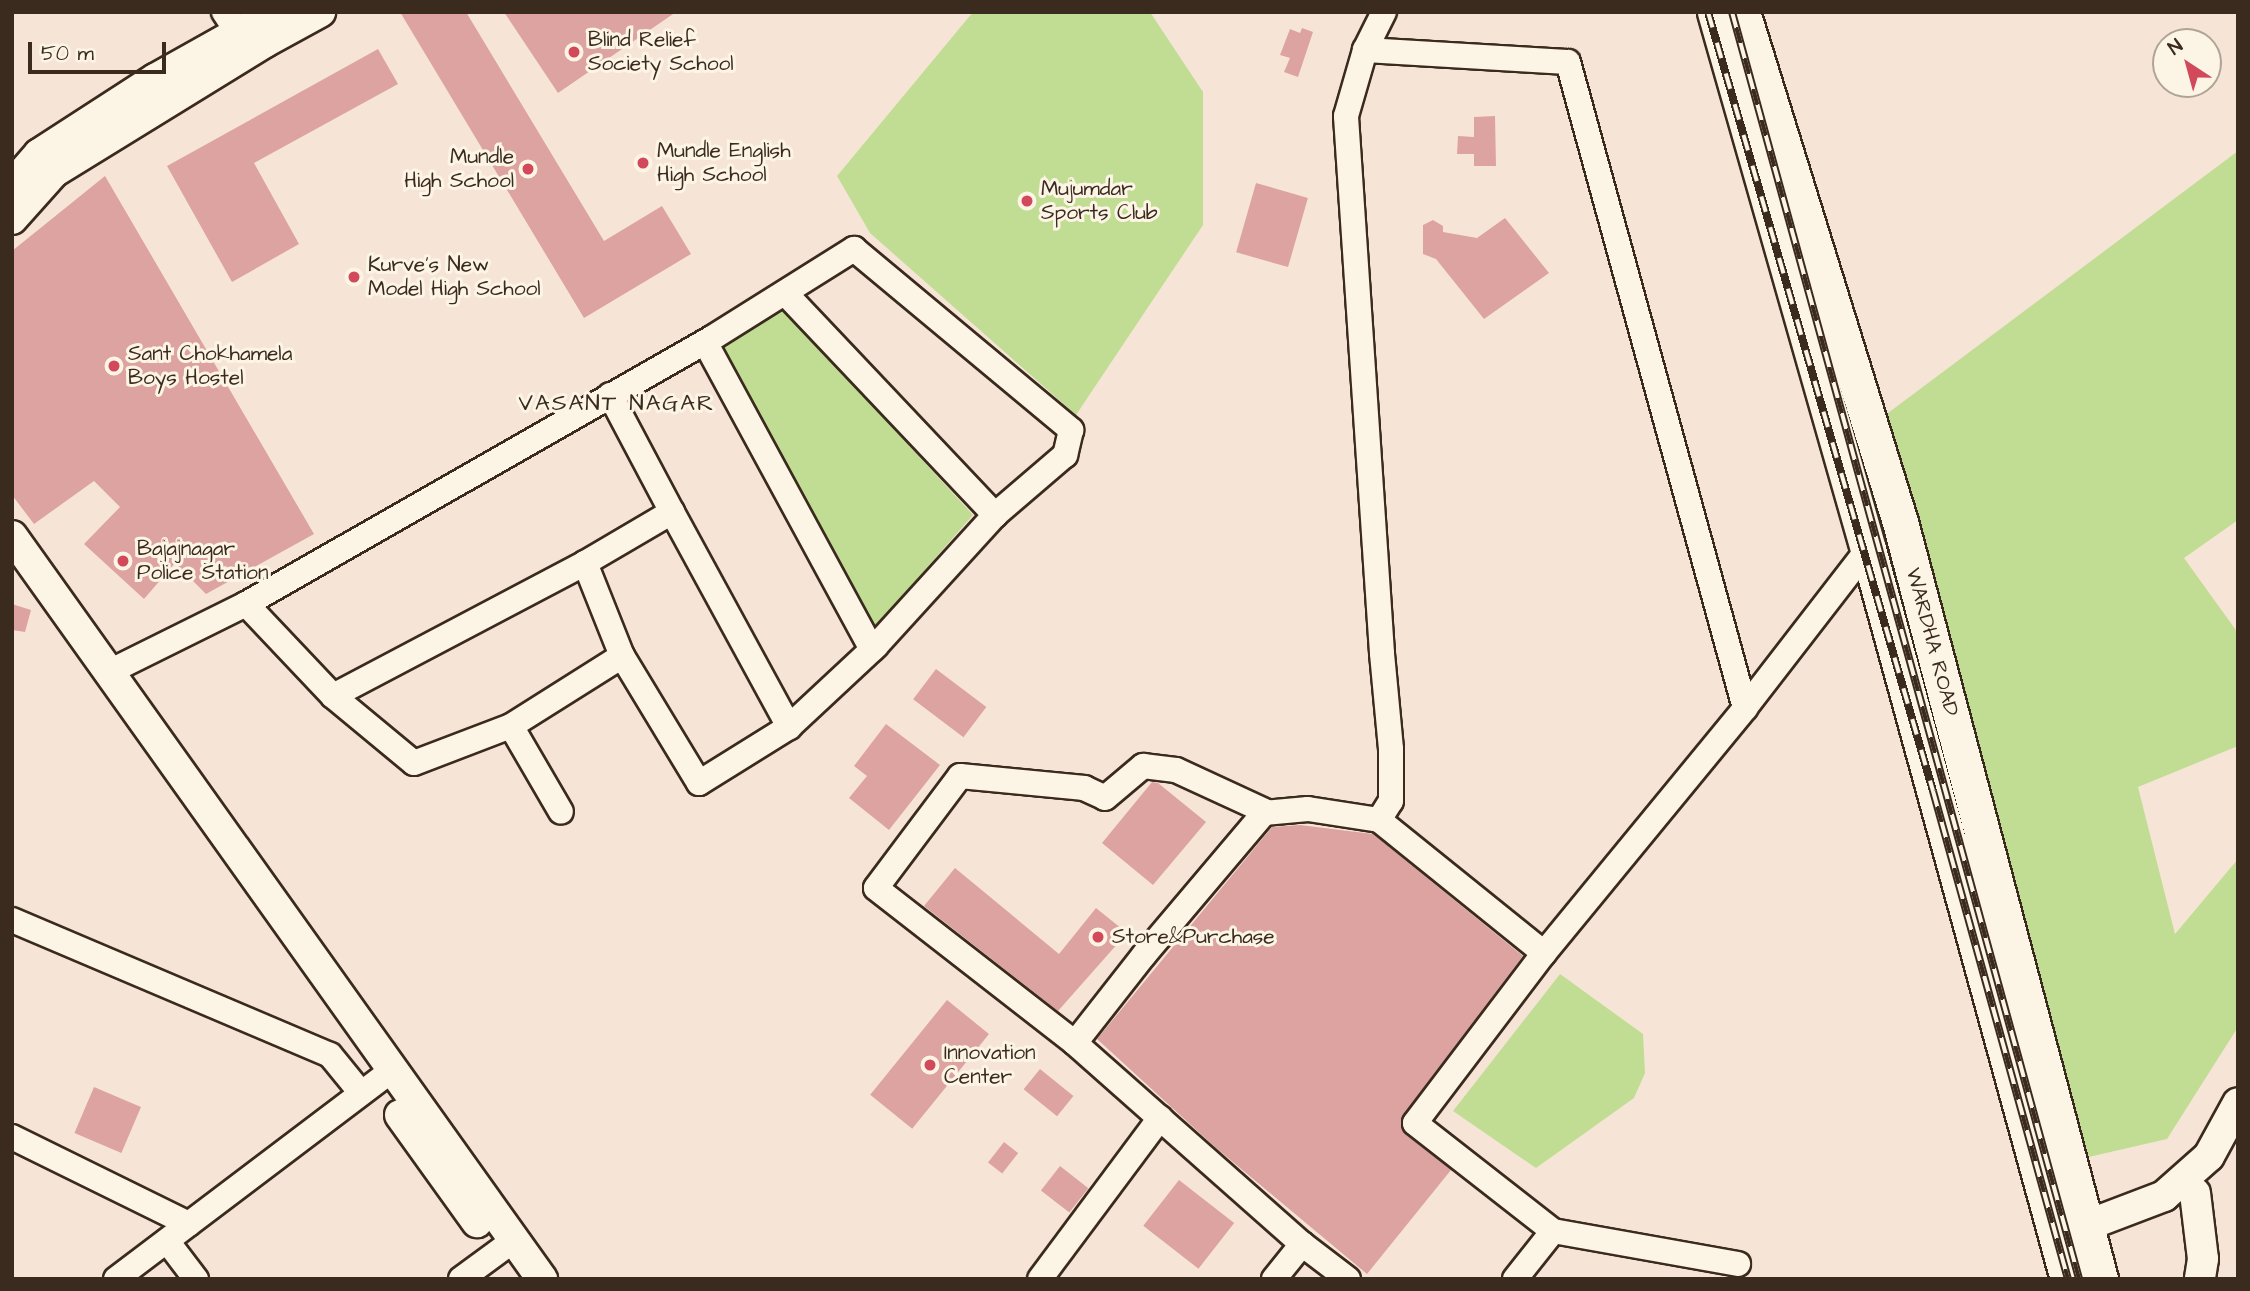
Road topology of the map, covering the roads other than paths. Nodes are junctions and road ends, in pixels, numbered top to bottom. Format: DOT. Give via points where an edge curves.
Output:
graph roads {
  1 [pos="275,12"];
  2 [pos="320,12"];
  3 [pos="1384,12"];
  4 [pos="1716,12"];
  5 [pos="1742,12"];
  6 [pos="231,23"];
  7 [pos="1365,50"];
  8 [pos="12,185"];
  9 [pos="12,219"];
  10 [pos="785,293"];
  11 [pos="705,342"];
  12 [pos="610,395"];
  13 [pos="671,512"];
  14 [pos="995,515"];
  15 [pos="12,536"];
  16 [pos="1868,549"];
  17 [pos="585,563"];
  18 [pos="12,564"];
  19 [pos="246,604"];
  20 [pos="872,650"];
  21 [pos="622,656"];
  22 [pos="109,672"];
  23 [pos="333,696"];
  24 [pos="1745,708"];
  25 [pos="511,726"];
  26 [pos="789,727"];
  27 [pos="561,811"];
  28 [pos="1267,811"];
  29 [pos="1379,820"];
  30 [pos="12,920"];
  31 [pos="1544,953"];
  32 [pos="1075,1043"];
  33 [pos="376,1082"];
  34 [pos="2238,1103"];
  35 [pos="1160,1118"];
  36 [pos="2238,1126"];
  37 [pos="12,1137"];
  38 [pos="2203,1176"];
  39 [pos="189,1224"];
  40 [pos="1553,1231"];
  41 [pos="167,1241"];
  42 [pos="1302,1244"];
  43 [pos="507,1246"];
  44 [pos="2072,1247"];
  45 [pos="1738,1264"];
  46 [pos="116,1279"];
  47 [pos="196,1279"];
  48 [pos="461,1279"];
  49 [pos="519,1279"];
  50 [pos="542,1279"];
  51 [pos="1040,1279"];
  52 [pos="1274,1279"];
  53 [pos="1348,1279"];
  54 [pos="1515,1279"];
  55 [pos="2100,1279"];
  56 [pos="2200,1279"];
  1 -- 6 [label="main road"];
  2 -- 9 [label="main road" via="54,172"];
  3 -- 7 [label="street"];
  4 -- 16 [label="highway, WARDHA ROAD"];
  5 -- 44 [label="highway, WARDHA ROAD" via="1900,522"];
  6 -- 8 [label="main road" via="39,154"];
  7 -- 24 [label="street" via="1568,62"];
  7 -- 29 [label="street" via="1346,116 1391,749 1391,801"];
  10 -- 11 [label="street"];
  10 -- 14 [label="street"];
  10 -- 14 [label="street" via="854,249 1071,430 1065,455"];
  11 -- 12 [label="street"];
  11 -- 20 [label="street"];
  12 -- 13 [label="street"];
  12 -- 19 [label="street"];
  13 -- 17 [label="street"];
  13 -- 26 [label="street"];
  14 -- 20 [label="street"];
  15 -- 22 [label="main road"];
  16 -- 24 [label="street"];
  16 -- 44 [label="highway, WARDHA ROAD"];
  17 -- 21 [label="street"];
  17 -- 23 [label="street"];
  18 -- 33 [label="main road" via="113,701"];
  19 -- 22 [label="street"];
  19 -- 23 [label="street"];
  20 -- 26 [label="street"];
  21 -- 25 [label="street"];
  21 -- 26 [label="street" via="699,783"];
  22 -- 33 [label="main road"];
  23 -- 25 [label="street" via="414,763"];
  24 -- 31 [label="street"];
  25 -- 27 [label="street"];
  28 -- 29 [label="street" via="1308,809"];
  28 -- 32 [label="street"];
  28 -- 32 [label="street" via="1176,770 1143,766 1105,797 1084,788 960,776 876,888"];
  29 -- 31 [label="street"];
  30 -- 33 [label="street" via="330,1055"];
  31 -- 40 [label="street" via="1415,1123"];
  32 -- 35 [label="street"];
  33 -- 39 [label="street"];
  33 -- 43 [label="main road"];
  34 -- 38 [label="main road"];
  35 -- 42 [label="street"];
  35 -- 51 [label="street"];
  36 -- 38 [label="main road"];
  37 -- 39 [label="street"];
  38 -- 44 [label="main road" via="2114,1213"];
  38 -- 56 [label="main road"];
  39 -- 41 [label="street"];
  40 -- 45 [label="street"];
  40 -- 54 [label="street"];
  41 -- 46 [label="street"];
  41 -- 47 [label="street"];
  42 -- 52 [label="street"];
  42 -- 53 [label="street"];
  43 -- 48 [label="street"];
  43 -- 49 [label="main road"];
  43 -- 50 [label="main road"];
  44 -- 55 [label="highway, WARDHA ROAD"];
}
